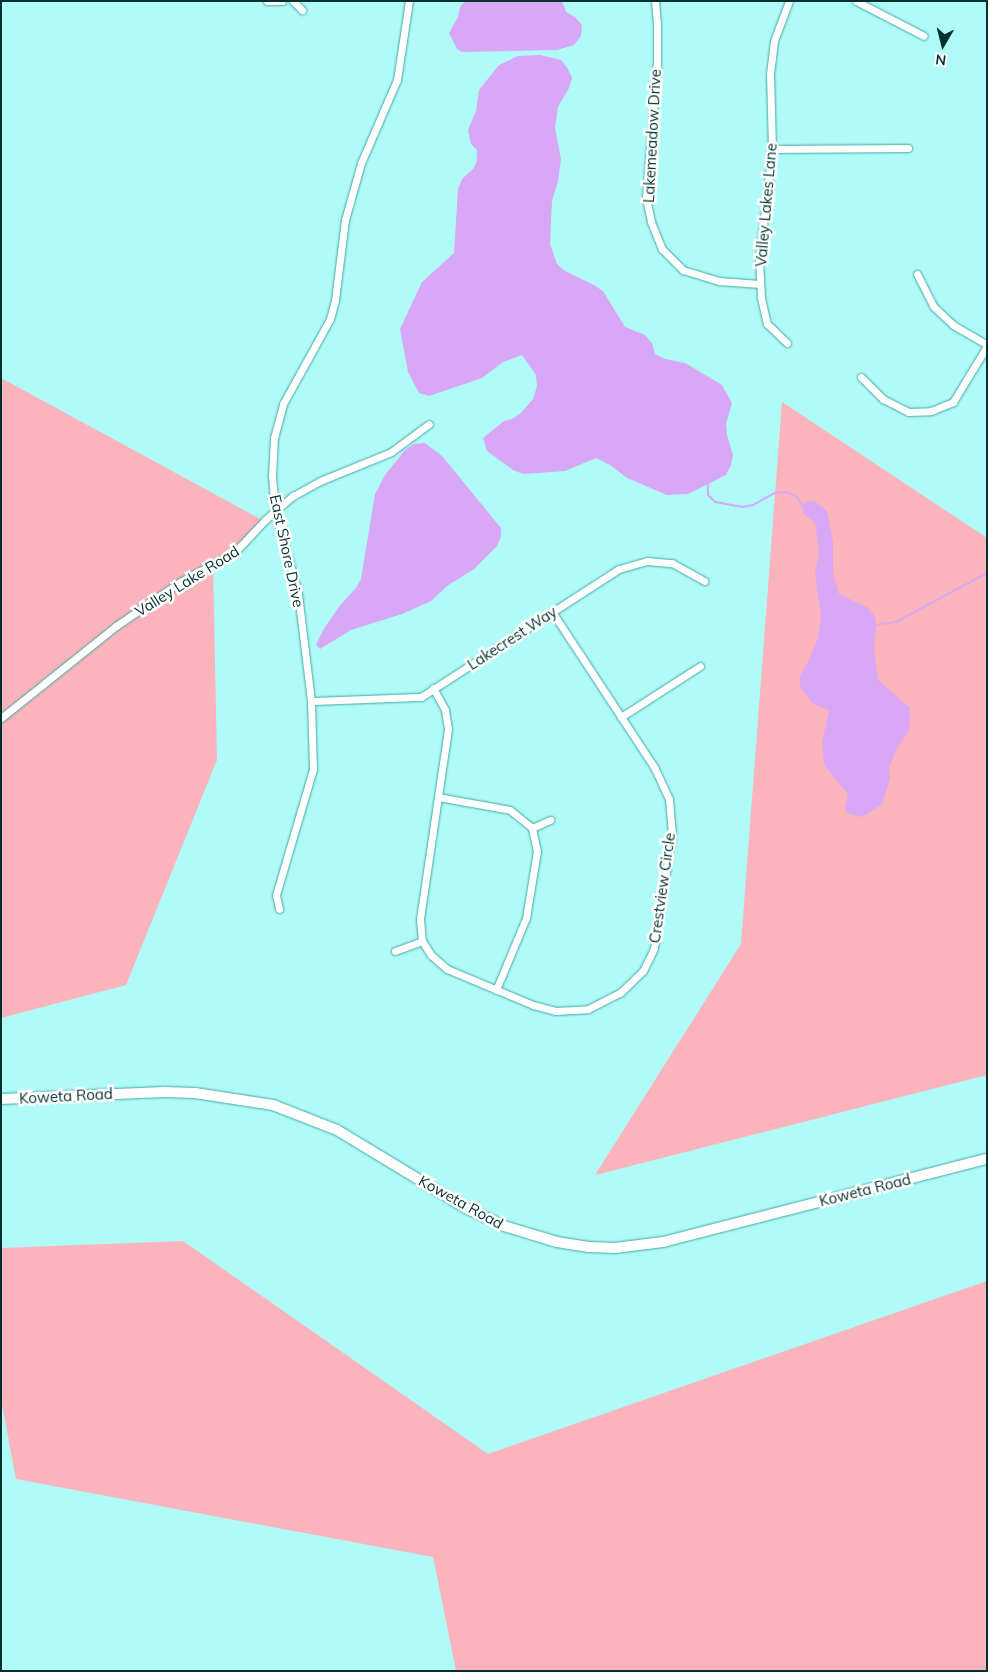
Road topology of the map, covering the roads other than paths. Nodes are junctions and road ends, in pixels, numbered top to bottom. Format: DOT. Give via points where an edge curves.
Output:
graph roads {
  1 [pos="267,1"];
  2 [pos="282,1"];
  3 [pos="293,1"];
  4 [pos="409,1"];
  5 [pos="655,1"];
  6 [pos="789,1"];
  7 [pos="856,1"];
  8 [pos="302,10"];
  9 [pos="924,36"];
  10 [pos="908,148"];
  11 [pos="772,149"];
  12 [pos="917,274"];
  13 [pos="760,284"];
  14 [pos="787,343"];
  15 [pos="987,346"];
  16 [pos="861,377"];
  17 [pos="429,424"];
  18 [pos="275,510"];
  19 [pos="704,581"];
  20 [pos="552,612"];
  21 [pos="700,666"];
  22 [pos="433,688"];
  23 [pos="311,701"];
  24 [pos="621,717"];
  25 [pos="1,718"];
  26 [pos="438,797"];
  27 [pos="550,820"];
  28 [pos="532,828"];
  29 [pos="279,909"];
  30 [pos="422,941"];
  31 [pos="395,951"];
  32 [pos="496,990"];
  33 [pos="1,1099"];
  34 [pos="987,1160"];
  1 -- 2 [label="street"];
  3 -- 8 [label="street"];
  4 -- 18 [label="street, East Shore Drive" via="397,80 360,163 345,220 330,319 283,404 274,438 272,476"];
  5 -- 13 [label="street, Lakemeadow Drive" via="657,63 646,198 651,222 662,249 684,270 719,282"];
  6 -- 11 [label="street, Valley Lakes Lane" via="774,40 770,74"];
  7 -- 9 [label="street"];
  10 -- 11 [label="street"];
  11 -- 13 [label="street, Valley Lakes Lane" via="759,260"];
  12 -- 15 [label="street" via="934,307 953,325"];
  13 -- 14 [label="street, Valley Lakes Lane" via="767,324"];
  15 -- 16 [label="street" via="953,402 931,411 908,412 884,399"];
  17 -- 18 [label="street, Valley Lake Road" via="391,452 320,481"];
  18 -- 23 [label="street, East Shore Drive" via="298,593"];
  18 -- 25 [label="street, Valley Lake Road" via="235,552 180,582 116,626"];
  19 -- 20 [label="street, Lakecrest Way" via="672,563 647,562 618,568"];
  20 -- 22 [label="street, Lakecrest Way"];
  20 -- 24 [label="street, Crestview Circle"];
  21 -- 24 [label="street"];
  22 -- 23 [label="street, Lakecrest Way" via="421,696 398,699"];
  22 -- 26 [label="street" via="446,710 448,729"];
  23 -- 29 [label="street, East Shore Drive" via="314,768 276,896"];
  24 -- 32 [label="street, Crestview Circle" via="654,767 669,799 672,834 654,948 643,971 620,994 588,1009 556,1011"];
  26 -- 28 [label="street" via="510,810"];
  26 -- 30 [label="street" via="420,919"];
  27 -- 28 [label="street"];
  28 -- 32 [label="street" via="536,851 526,918"];
  30 -- 31 [label="street"];
  30 -- 32 [label="street, Crestview Circle" via="431,955 447,969"];
  33 -- 34 [label="street, Koweta Road" via="164,1092 195,1093 273,1106 337,1130 466,1208 504,1226 557,1242 589,1247 615,1248 663,1242"];
}
